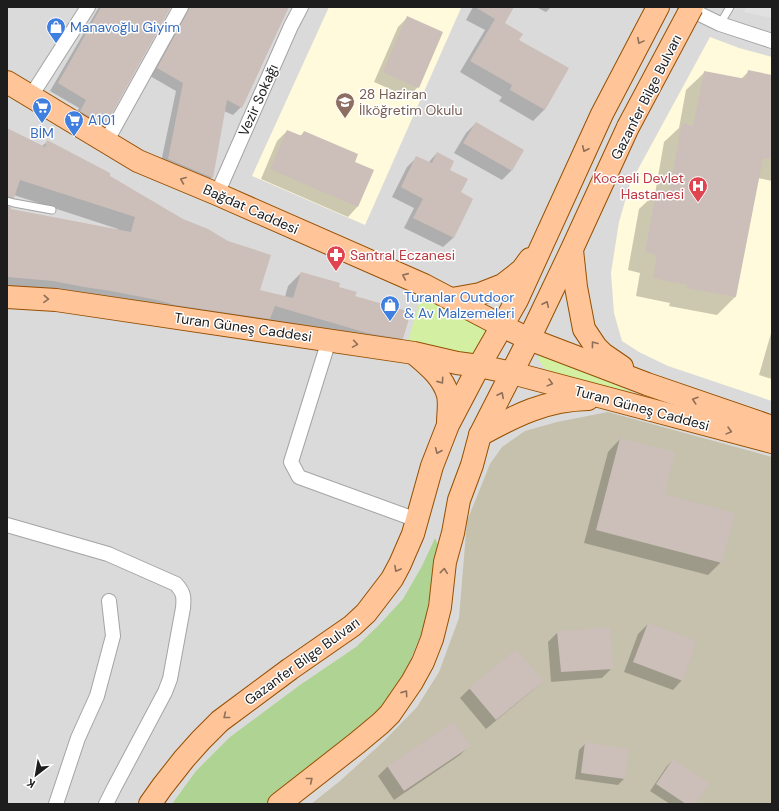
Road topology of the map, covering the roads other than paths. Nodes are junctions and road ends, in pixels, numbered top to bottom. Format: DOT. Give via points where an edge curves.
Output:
graph roads {
  1 [pos="88,7"];
  2 [pos="181,7"];
  3 [pos="301,7"];
  4 [pos="658,7"];
  5 [pos="685,7"];
  6 [pos="692,7"];
  7 [pos="730,7"];
  8 [pos="720,24"];
  9 [pos="772,41"];
  10 [pos="7,82"];
  11 [pos="31,96"];
  12 [pos="106,142"];
  13 [pos="217,194"];
  14 [pos="7,201"];
  15 [pos="52,210"];
  16 [pos="545,237"];
  17 [pos="572,249"];
  18 [pos="7,297"];
  19 [pos="452,299"];
  20 [pos="502,326"];
  21 [pos="529,339"];
  22 [pos="329,340"];
  23 [pos="414,353"];
  24 [pos="479,366"];
  25 [pos="512,373"];
  26 [pos="647,384"];
  27 [pos="606,398"];
  28 [pos="448,425"];
  29 [pos="772,427"];
  30 [pos="480,435"];
  31 [pos="772,442"];
  32 [pos="417,520"];
  33 [pos="7,525"];
  34 [pos="109,601"];
  35 [pos="56,804"];
  36 [pos="106,804"];
  37 [pos="150,804"];
  38 [pos="279,804"];
  1 -- 11 [label="street"];
  2 -- 12 [label="street"];
  3 -- 13 [label="street, Vezir Sokağı"];
  4 -- 16 [label="main road, one-way" via="602,114"];
  5 -- 8 [label="street"];
  6 -- 17 [label="main road, Gazanfer Bilge Bulvarı, bridge" via="628,127"];
  7 -- 8 [label="lane"];
  8 -- 9 [label="street"];
  10 -- 11 [label="main road, Bağdat Caddesi"];
  11 -- 12 [label="main road, Bağdat Caddesi"];
  13 -- 12 [label="main road, Bağdat Caddesi, one-way" via="138,162"];
  19 -- 13 [label="main road, Bağdat Caddesi, one-way"];
  14 -- 15 [label="lane"];
  16 -- 19 [label="main road" via="522,270 503,285 480,294"];
  16 -- 20 [label="main road" via="517,300"];
  21 -- 17 [label="main road, Gazanfer Bilge Bulvarı, one-way"];
  26 -- 17 [label="main road, one-way" via="603,354 584,329"];
  18 -- 22 [label="main road, Turan Güneş Caddesi, one-way" via="56,300"];
  19 -- 20 [label="main road, Bağdat Caddesi"];
  20 -- 21 [label="main road, Turan Güneş Caddesi"];
  20 -- 24 [label="main road, Gazanfer Bilge Bulvarı"];
  21 -- 25 [label="main road, Gazanfer Bilge Bulvarı"];
  21 -- 26 [label="main road, Turan Güneş Caddesi"];
  22 -- 23 [label="main road, Turan Güneş Caddesi, one-way"];
  22 -- 32 [label="street" via="291,462 299,476"];
  23 -- 24 [label="main road, Turan Güneş Caddesi"];
  23 -- 28 [label="main road, one-way" via="445,387 448,396"];
  24 -- 25 [label="main road, Turan Güneş Caddesi"];
  24 -- 28 [label="main road, Gazanfer Bilge Bulvarı"];
  25 -- 27 [label="main road, Turan Güneş Caddesi, one-way"];
  30 -- 25 [label="main road, one-way"];
  29 -- 26 [label="main road, Turan Güneş Caddesi, one-way"];
  27 -- 30 [label="main road" via="573,399 535,408"];
  27 -- 31 [label="main road, Turan Güneş Caddesi, one-way"];
  28 -- 32 [label="main road, Gazanfer Bilge Bulvarı, one-way" via="432,466"];
  38 -- 30 [label="main road, one-way" via="381,723 390,714 423,662 440,608 445,562 459,500"];
  32 -- 37 [label="main road, Gazanfer Bilge Bulvarı, one-way" via="414,534 392,579 366,613 352,626 220,721 184,759"];
  33 -- 36 [label="street" via="108,554 176,584 184,596 170,679"];
  34 -- 35 [label="street" via="113,636 96,696 78,738"];
}
